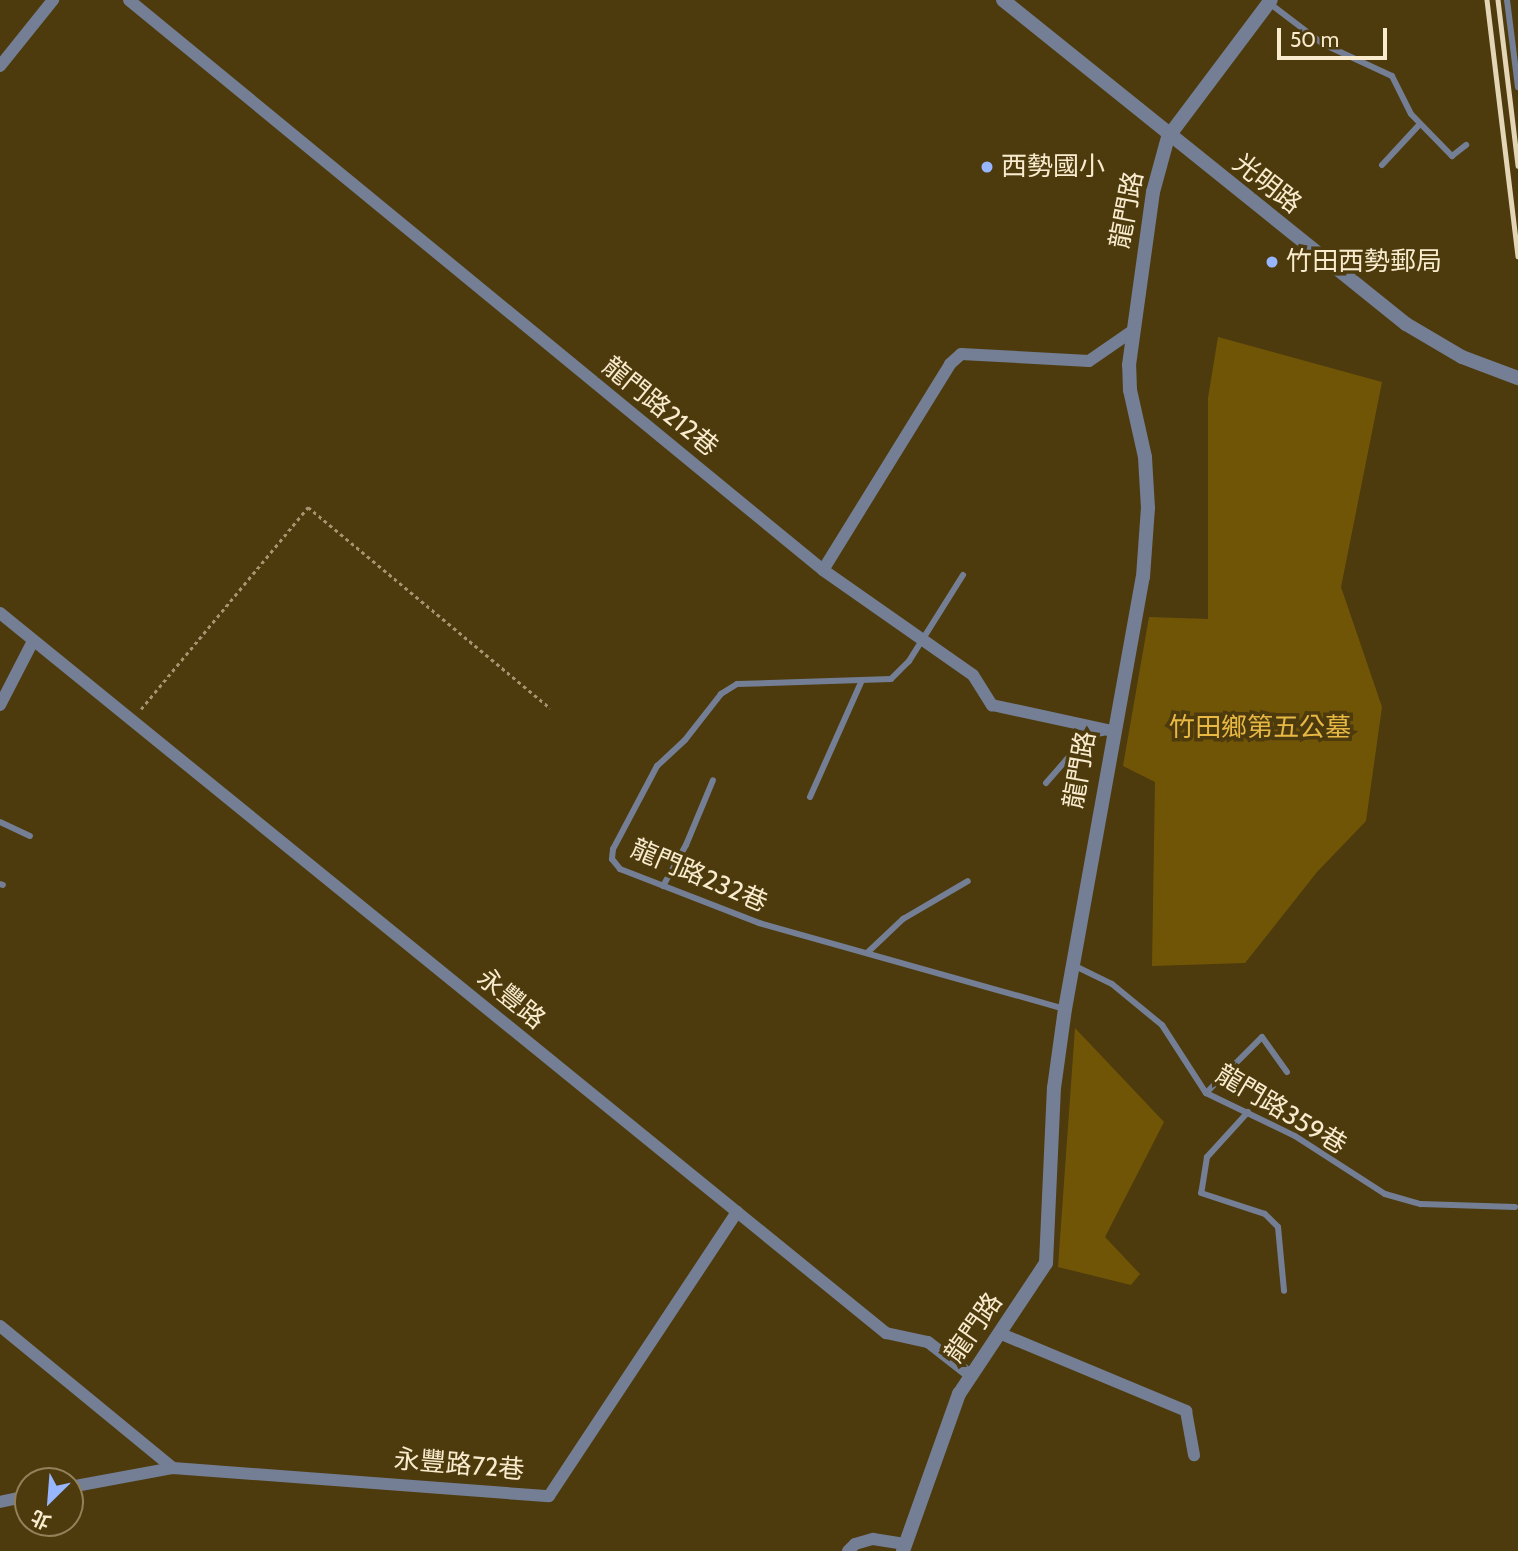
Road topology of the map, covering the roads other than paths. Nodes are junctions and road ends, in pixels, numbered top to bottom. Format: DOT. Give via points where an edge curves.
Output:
graph roads {
  1 [pos="53,0"];
  2 [pos="129,0"];
  3 [pos="1003,0"];
  4 [pos="1507,0"];
  5 [pos="1270,1"];
  6 [pos="0,66"];
  7 [pos="1518,84"];
  8 [pos="1420,124"];
  9 [pos="1168,137"];
  10 [pos="1466,145"];
  11 [pos="1382,165"];
  12 [pos="1131,332"];
  13 [pos="1518,378"];
  14 [pos="823,570"];
  15 [pos="963,575"];
  16 [pos="0,613"];
  17 [pos="923,637"];
  18 [pos="33,641"];
  19 [pos="862,680"];
  20 [pos="0,705"];
  21 [pos="1112,731"];
  22 [pos="713,780"];
  23 [pos="1045,783"];
  24 [pos="810,797"];
  25 [pos="0,822"];
  26 [pos="30,836"];
  27 [pos="968,881"];
  28 [pos="663,886"];
  29 [pos="867,953"];
  30 [pos="1071,965"];
  31 [pos="1065,1009"];
  32 [pos="1287,1072"];
  33 [pos="1206,1093"];
  34 [pos="1248,1112"];
  35 [pos="1517,1208"];
  36 [pos="737,1212"];
  37 [pos="1284,1290"];
  38 [pos="0,1326"];
  39 [pos="999,1333"];
  40 [pos="970,1374"];
  41 [pos="1194,1455"];
  42 [pos="173,1468"];
  43 [pos="84,1484"];
  44 [pos="904,1548"];
  45 [pos="848,1551"];
  1 -- 6 [label="street"];
  2 -- 14 [label="street, 龍門路212巷"];
  3 -- 9 [label="street, 光明路"];
  4 -- 7 [label="lane"];
  5 -- 8 [label="lane" via="1323,44 1392,76"];
  5 -- 9 [label="street, 龍門路"];
  8 -- 10 [label="lane" via="1452,156"];
  8 -- 11 [label="lane"];
  9 -- 12 [label="street, 龍門路" via="1153,192"];
  9 -- 13 [label="street, 光明路" via="1406,324 1462,357"];
  12 -- 14 [label="street" via="1089,361 961,354 950,364"];
  12 -- 21 [label="street, 龍門路" via="1130,390 1145,457 1148,508 1143,577"];
  14 -- 17 [label="street, 龍門路212巷"];
  15 -- 17 [label="lane, 龍門路232巷"];
  16 -- 18 [label="street, 永豐路"];
  17 -- 19 [label="lane, 龍門路232巷" via="900,673 891,679"];
  17 -- 21 [label="street, 龍門路212巷" via="973,675 992,705"];
  18 -- 20 [label="street"];
  18 -- 36 [label="street, 永豐路"];
  19 -- 24 [label="lane"];
  19 -- 28 [label="lane, 龍門路232巷" via="737,684 721,694 685,740 657,766 613,849 612,859 620,869"];
  21 -- 23 [label="lane" via="1088,735"];
  21 -- 30 [label="street, 龍門路"];
  22 -- 28 [label="lane"];
  25 -- 26 [label="lane"];
  27 -- 29 [label="lane" via="903,919"];
  28 -- 29 [label="lane, 龍門路232巷" via="759,923"];
  29 -- 31 [label="lane, 龍門路232巷"];
  30 -- 31 [label="street, 龍門路"];
  30 -- 33 [label="lane, 龍門路359巷" via="1112,985 1162,1025"];
  31 -- 39 [label="street, 龍門路" via="1054,1088 1050,1243 1040,1273"];
  32 -- 33 [label="lane" via="1262,1037"];
  33 -- 34 [label="lane, 龍門路359巷"];
  34 -- 35 [label="lane, 龍門路359巷" via="1295,1136 1385,1194 1421,1204"];
  34 -- 37 [label="lane" via="1207,1157 1201,1193 1265,1214 1279,1227"];
  36 -- 40 [label="street, 永豐路" via="886,1333 928,1342"];
  36 -- 42 [label="street, 永豐路72巷" via="549,1496"];
  38 -- 42 [label="street"];
  39 -- 40 [label="street, 龍門路"];
  39 -- 41 [label="street" via="1186,1411"];
  40 -- 44 [label="street, 龍門路" via="943,1431"];
  42 -- 43 [label="street, 永豐路72巷"];
  44 -- 45 [label="street" via="873,1539"];
}
